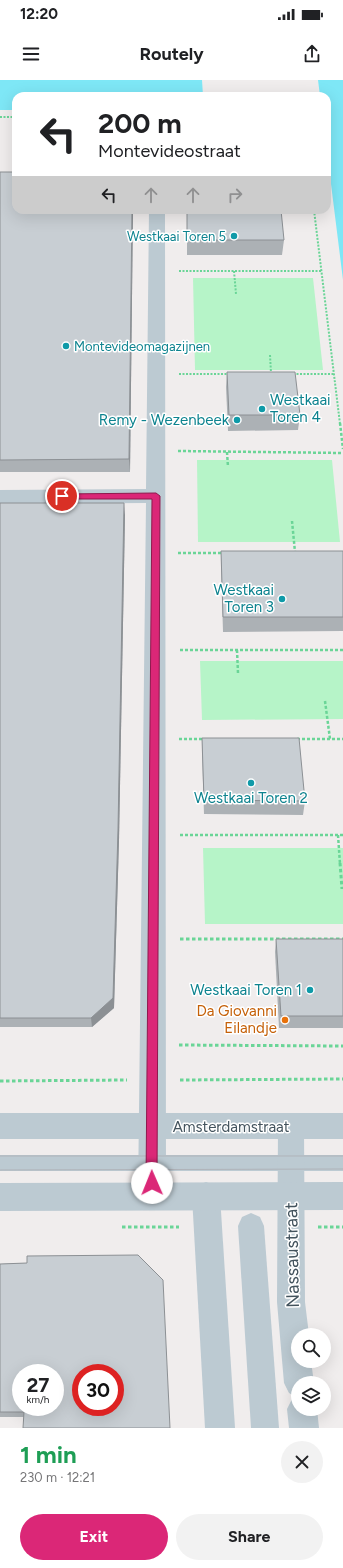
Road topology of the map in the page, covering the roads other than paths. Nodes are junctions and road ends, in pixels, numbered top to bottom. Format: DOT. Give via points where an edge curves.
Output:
graph roads {
  1 [pos="157,214"];
  2 [pos="156,496"];
  3 [pos="0,497"];
  4 [pos="0,1126"];
  5 [pos="291,1126"];
  6 [pos="343,1126"];
  7 [pos="152,1127"];
  8 [pos="0,1162"];
  9 [pos="152,1162"];
  10 [pos="291,1162"];
  11 [pos="343,1163"];
  12 [pos="152,1196"];
  13 [pos="206,1196"];
  14 [pos="291,1196"];
  15 [pos="343,1196"];
  16 [pos="0,1197"];
  17 [pos="250,1226"];
  18 [pos="298,1376"];
  19 [pos="303,1416"];
  20 [pos="220,1428"];
  21 [pos="265,1428"];
  22 [pos="304,1428"];
  1 -- 2 [label="street"];
  2 -- 3 [label="street"];
  2 -- 7 [label="street"];
  4 -- 7 [label="street, Amsterdamstraat"];
  5 -- 6 [label="street, Amsterdamstraat"];
  5 -- 7 [label="street, Amsterdamstraat"];
  5 -- 10 [label="street, Nassaustraat"];
  7 -- 9 [label="street"];
  8 -- 9 [label="lane"];
  9 -- 10 [label="lane"];
  9 -- 12 [label="street"];
  10 -- 11 [label="lane"];
  10 -- 14 [label="street, Nassaustraat"];
  12 -- 13 [label="street"];
  12 -- 16 [label="street"];
  13 -- 14 [label="street"];
  13 -- 20 [label="street"];
  14 -- 15 [label="street"];
  14 -- 18 [label="street, Nassaustraat" via="292,1302"];
  17 -- 21 [label="street"];
  19 -- 22 [label="street"];
}
